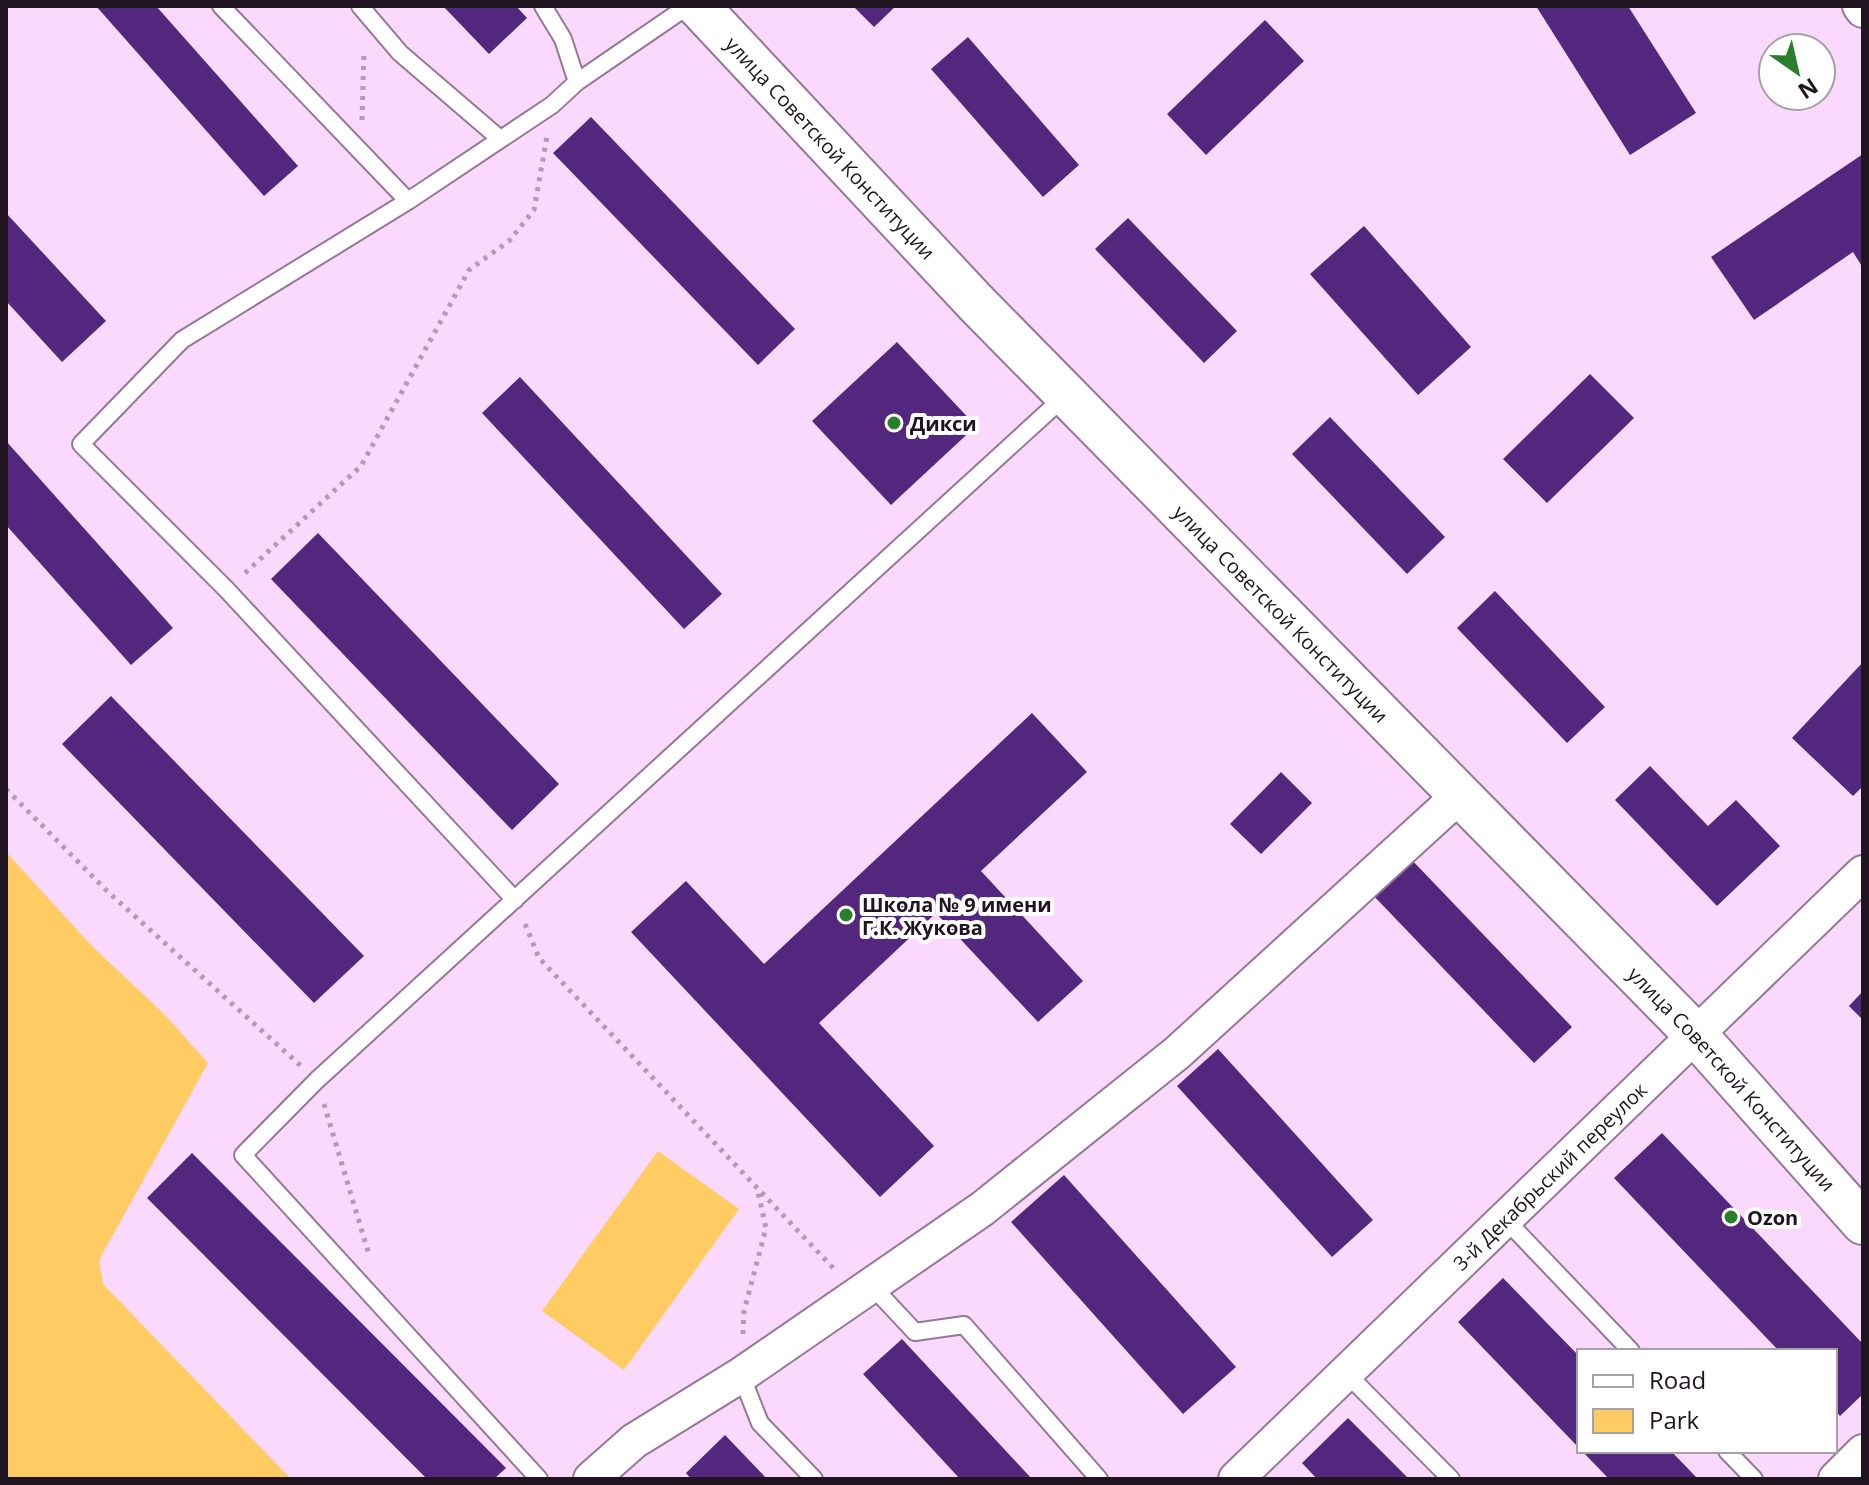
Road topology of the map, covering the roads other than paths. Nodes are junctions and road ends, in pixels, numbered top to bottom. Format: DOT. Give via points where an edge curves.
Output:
graph roads {
  1 [pos="221,6"];
  2 [pos="543,6"];
  3 [pos="688,6"];
  4 [pos="698,6"];
  5 [pos="363,10"];
  6 [pos="577,82"];
  7 [pos="499,138"];
  8 [pos="408,201"];
  9 [pos="1066,395"];
  10 [pos="1460,795"];
  11 [pos="1863,873"];
  12 [pos="515,900"];
  13 [pos="1696,1035"];
  14 [pos="1505,1219"];
  15 [pos="1863,1223"];
  16 [pos="866,1291"];
  17 [pos="1629,1349"];
  18 [pos="1346,1373"];
  19 [pos="741,1375"];
  20 [pos="1863,1452"];
  21 [pos="1729,1453"];
  22 [pos="539,1479"];
  23 [pos="591,1479"];
  24 [pos="814,1479"];
  25 [pos="1099,1479"];
  26 [pos="1236,1479"];
  27 [pos="1451,1479"];
  28 [pos="1754,1479"];
  29 [pos="1836,1479"];
  1 -- 8 [label="lane"];
  2 -- 6 [label="lane" via="563,39"];
  3 -- 6 [label="lane"];
  4 -- 9 [label="street, улица Советской Конституции"];
  5 -- 7 [label="lane" via="400,53"];
  6 -- 7 [label="lane" via="552,105"];
  7 -- 8 [label="lane"];
  8 -- 12 [label="lane" via="182,340 81,444 227,590"];
  9 -- 10 [label="street, улица Советской Конституции"];
  9 -- 12 [label="lane"];
  10 -- 13 [label="street, улица Советской Конституции"];
  10 -- 16 [label="street" via="1177,1053 982,1209"];
  11 -- 13 [label="street, 3-й Декабрьский переулок"];
  12 -- 22 [label="lane" via="317,1080 243,1155"];
  13 -- 14 [label="street, 3-й Декабрьский переулок"];
  13 -- 15 [label="street, улица Советской Конституции"];
  14 -- 17 [label="lane"];
  14 -- 18 [label="street, 3-й Декабрьский переулок"];
  16 -- 19 [label="street"];
  16 -- 25 [label="lane" via="915,1332 964,1325"];
  18 -- 26 [label="street, 3-й Декабрьский переулок"];
  18 -- 27 [label="lane"];
  19 -- 23 [label="street" via="634,1441"];
  19 -- 24 [label="lane" via="760,1423"];
  20 -- 29 [label="street"];
  21 -- 28 [label="lane"];
}
